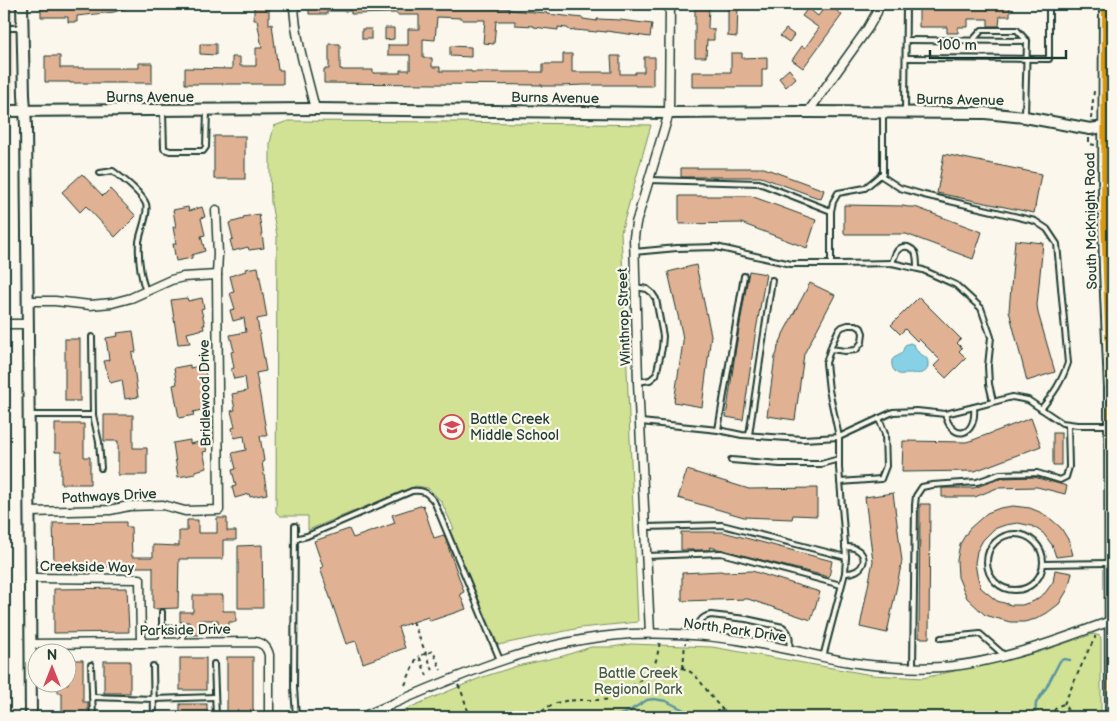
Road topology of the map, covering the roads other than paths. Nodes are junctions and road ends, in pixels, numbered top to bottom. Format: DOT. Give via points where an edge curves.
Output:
graph roads {
  1 [pos="22,4"];
  2 [pos="294,4"];
  3 [pos="670,4"];
  4 [pos="879,4"];
  5 [pos="906,4"];
  6 [pos="1048,4"];
  7 [pos="1104,4"];
  8 [pos="4,28"];
  9 [pos="22,28"];
  10 [pos="906,40"];
  11 [pos="973,40"];
  12 [pos="1026,40"];
  13 [pos="906,58"];
  14 [pos="1026,59"];
  15 [pos="316,109"];
  16 [pos="163,110"];
  17 [pos="207,110"];
  18 [pos="4,111"];
  19 [pos="25,112"];
  20 [pos="808,112"];
  21 [pos="883,113"];
  22 [pos="905,113"];
  23 [pos="669,114"];
  24 [pos="1025,117"];
  25 [pos="1110,127"];
  26 [pos="100,173"];
  27 [pos="880,175"];
  28 [pos="649,180"];
  29 [pos="216,210"];
  30 [pos="831,211"];
  31 [pos="634,252"];
  32 [pos="892,263"];
  33 [pos="831,264"];
  34 [pos="917,268"];
  35 [pos="217,275"];
  36 [pos="744,276"];
  37 [pos="772,280"];
  38 [pos="635,287"];
  39 [pos="146,292"];
  40 [pos="27,301"];
  41 [pos="4,324"];
  42 [pos="27,324"];
  43 [pos="92,337"];
  44 [pos="1113,338"];
  45 [pos="831,348"];
  46 [pos="638,382"];
  47 [pos="1110,388"];
  48 [pos="993,401"];
  49 [pos="974,408"];
  50 [pos="1041,409"];
  51 [pos="945,414"];
  52 [pos="28,415"];
  53 [pos="93,415"];
  54 [pos="879,418"];
  55 [pos="640,422"];
  56 [pos="1068,424"];
  57 [pos="1110,425"];
  58 [pos="718,430"];
  59 [pos="749,435"];
  60 [pos="839,437"];
  61 [pos="839,459"];
  62 [pos="732,460"];
  63 [pos="101,468"];
  64 [pos="840,482"];
  65 [pos="219,510"];
  66 [pos="30,512"];
  67 [pos="295,526"];
  68 [pos="646,527"];
  69 [pos="295,539"];
  70 [pos="845,547"];
  71 [pos="647,556"];
  72 [pos="846,557"];
  73 [pos="1110,563"];
  74 [pos="1043,564"];
  75 [pos="845,573"];
  76 [pos="31,578"];
  77 [pos="841,585"];
  78 [pos="162,612"];
  79 [pos="1111,621"];
  80 [pos="162,628"];
  81 [pos="650,634"];
  82 [pos="696,635"];
  83 [pos="942,638"];
  84 [pos="141,643"];
  85 [pos="162,643"];
  86 [pos="183,643"];
  87 [pos="31,644"];
  88 [pos="790,650"];
  89 [pos="1005,656"];
  90 [pos="823,657"];
  91 [pos="500,660"];
  92 [pos="214,664"];
  93 [pos="91,665"];
  94 [pos="153,666"];
  95 [pos="913,667"];
  96 [pos="31,694"];
  97 [pos="92,697"];
  98 [pos="215,697"];
  99 [pos="154,699"];
  100 [pos="31,717"];
  101 [pos="93,717"];
  102 [pos="154,717"];
  103 [pos="216,717"];
  104 [pos="269,717"];
  105 [pos="296,717"];
  106 [pos="362,717"];
  107 [pos="1112,717"];
  1 -- 9 [label="street"];
  2 -- 15 [label="street" via="297,32"];
  3 -- 23 [label="street, Winthrop Street"];
  4 -- 20 [label="street" via="868,28"];
  5 -- 10 [label="lane"];
  6 -- 14 [label="lane" via="1048,59"];
  7 -- 25 [label="street, South McKnight Road"];
  8 -- 9 [label="lane"];
  9 -- 19 [label="street"];
  10 -- 11 [label="lane"];
  10 -- 13 [label="lane"];
  11 -- 12 [label="lane"];
  11 -- 12 [label="lane" via="982,30 1017,30"];
  12 -- 14 [label="lane"];
  13 -- 14 [label="lane"];
  13 -- 22 [label="lane"];
  14 -- 24 [label="lane"];
  15 -- 17 [label="street, Burns Avenue"];
  15 -- 23 [label="street, Burns Avenue"];
  16 -- 17 [label="street, Burns Avenue"];
  16 -- 17 [label="lane" via="164,149 203,151 206,147"];
  16 -- 19 [label="street, Burns Avenue"];
  18 -- 19 [label="street, Burns Avenue"];
  19 -- 40 [label="street"];
  20 -- 21 [label="street, Burns Avenue"];
  20 -- 23 [label="street, Burns Avenue"];
  21 -- 22 [label="street, Burns Avenue"];
  21 -- 27 [label="lane" via="883,173"];
  22 -- 24 [label="street, Burns Avenue" via="991,113"];
  23 -- 28 [label="street, Winthrop Street"];
  24 -- 25 [label="street, Burns Avenue" via="1090,130"];
  25 -- 47 [label="street, South McKnight Road" via="1105,270"];
  26 -- 39 [label="lane" via="113,171 136,190 146,205 139,242 141,277"];
  27 -- 30 [label="lane" via="866,188 838,193"];
  27 -- 50 [label="lane" via="900,188 1035,221 1047,229 1057,244 1068,363 1058,388"];
  28 -- 30 [label="lane" via="760,183"];
  28 -- 31 [label="street, Winthrop Street" via="636,223"];
  29 -- 35 [label="street, Bridlewood Drive"];
  30 -- 33 [label="lane"];
  31 -- 33 [label="lane" via="716,247 791,264"];
  31 -- 38 [label="street, Winthrop Street"];
  32 -- 33 [label="lane"];
  32 -- 34 [label="lane"];
  32 -- 34 [label="lane" via="898,250 906,247 916,254"];
  34 -- 48 [label="lane" via="956,285 981,308 990,337 988,366"];
  35 -- 39 [label="street" via="183,277"];
  35 -- 65 [label="street, Bridlewood Drive"];
  36 -- 58 [label="lane"];
  37 -- 59 [label="lane"];
  38 -- 46 [label="street, Winthrop Street"];
  38 -- 46 [label="lane" via="647,289 656,299 663,336 656,375"];
  39 -- 40 [label="street" via="102,305"];
  40 -- 42 [label="street"];
  41 -- 42 [label="street"];
  42 -- 52 [label="street"];
  43 -- 53 [label="lane"];
  44 -- 47 [label="street"];
  45 -- 45 [label="lane" via="856,350 862,342 861,328 856,325 842,327"];
  45 -- 60 [label="lane" via="826,363"];
  46 -- 55 [label="street, Winthrop Street"];
  47 -- 57 [label="street"];
  48 -- 49 [label="lane"];
  48 -- 50 [label="lane" via="1012,397 1028,400"];
  49 -- 51 [label="lane"];
  49 -- 51 [label="lane" via="972,426 960,432 952,429"];
  50 -- 56 [label="lane"];
  51 -- 54 [label="lane" via="893,412"];
  52 -- 53 [label="lane"];
  52 -- 66 [label="street"];
  53 -- 63 [label="lane"];
  54 -- 60 [label="lane"];
  54 -- 64 [label="lane" via="885,434 886,466 881,479"];
  55 -- 58 [label="lane"];
  55 -- 68 [label="street, Winthrop Street"];
  56 -- 57 [label="lane"];
  56 -- 95 [label="lane" via="1069,467 1066,476 1060,480 1037,473 1000,474 977,482 922,487 916,496"];
  57 -- 73 [label="street"];
  58 -- 59 [label="lane"];
  59 -- 60 [label="lane" via="804,439"];
  60 -- 61 [label="lane"];
  61 -- 62 [label="lane" via="821,464"];
  61 -- 64 [label="lane"];
  64 -- 70 [label="lane"];
  65 -- 66 [label="street, Pathways Drive" via="185,511 163,505"];
  66 -- 76 [label="street"];
  67 -- 69 [label="lane"];
  68 -- 71 [label="street, Winthrop Street"];
  68 -- 72 [label="lane" via="722,525"];
  69 -- 91 [label="lane" via="412,491 426,493 434,501"];
  69 -- 105 [label="lane"];
  70 -- 72 [label="lane"];
  70 -- 75 [label="lane" via="861,553 863,560 859,570"];
  71 -- 77 [label="lane" via="721,553"];
  71 -- 81 [label="street, Winthrop Street"];
  72 -- 75 [label="lane"];
  73 -- 74 [label="lane"];
  73 -- 79 [label="street"];
  74 -- 74 [label="lane" via="1035,581 1018,590 1008,589 992,579 987,560 994,543 1011,534 1030,538 1042,554"];
  75 -- 77 [label="lane"];
  76 -- 84 [label="street, Creekside Way" via="140,579"];
  76 -- 87 [label="street"];
  77 -- 90 [label="lane"];
  78 -- 80 [label="lane"];
  79 -- 89 [label="street, North Park Drive"];
  79 -- 107 [label="street"];
  80 -- 85 [label="lane"];
  80 -- 86 [label="lane" via="182,629"];
  81 -- 82 [label="street, North Park Drive"];
  81 -- 91 [label="street, North Park Drive" via="566,642"];
  82 -- 88 [label="street, North Park Drive"];
  82 -- 88 [label="lane" via="701,619 706,616 746,619 783,627 790,636"];
  83 -- 89 [label="lane" via="980,634"];
  84 -- 85 [label="street, Parkside Drive"];
  84 -- 87 [label="street, Parkside Drive"];
  85 -- 86 [label="street, Parkside Drive"];
  86 -- 104 [label="street, Parkside Drive" via="255,642 265,646 269,655"];
  88 -- 90 [label="street, North Park Drive"];
  89 -- 95 [label="street, North Park Drive" via="970,664"];
  90 -- 95 [label="street, North Park Drive" via="862,664"];
  91 -- 106 [label="street, North Park Drive"];
  92 -- 98 [label="lane"];
  93 -- 97 [label="lane"];
  94 -- 99 [label="lane"];
  96 -- 100 [label="street"];
  97 -- 99 [label="lane"];
  97 -- 101 [label="lane"];
  98 -- 99 [label="lane"];
  98 -- 103 [label="lane"];
  99 -- 102 [label="lane"];
}
